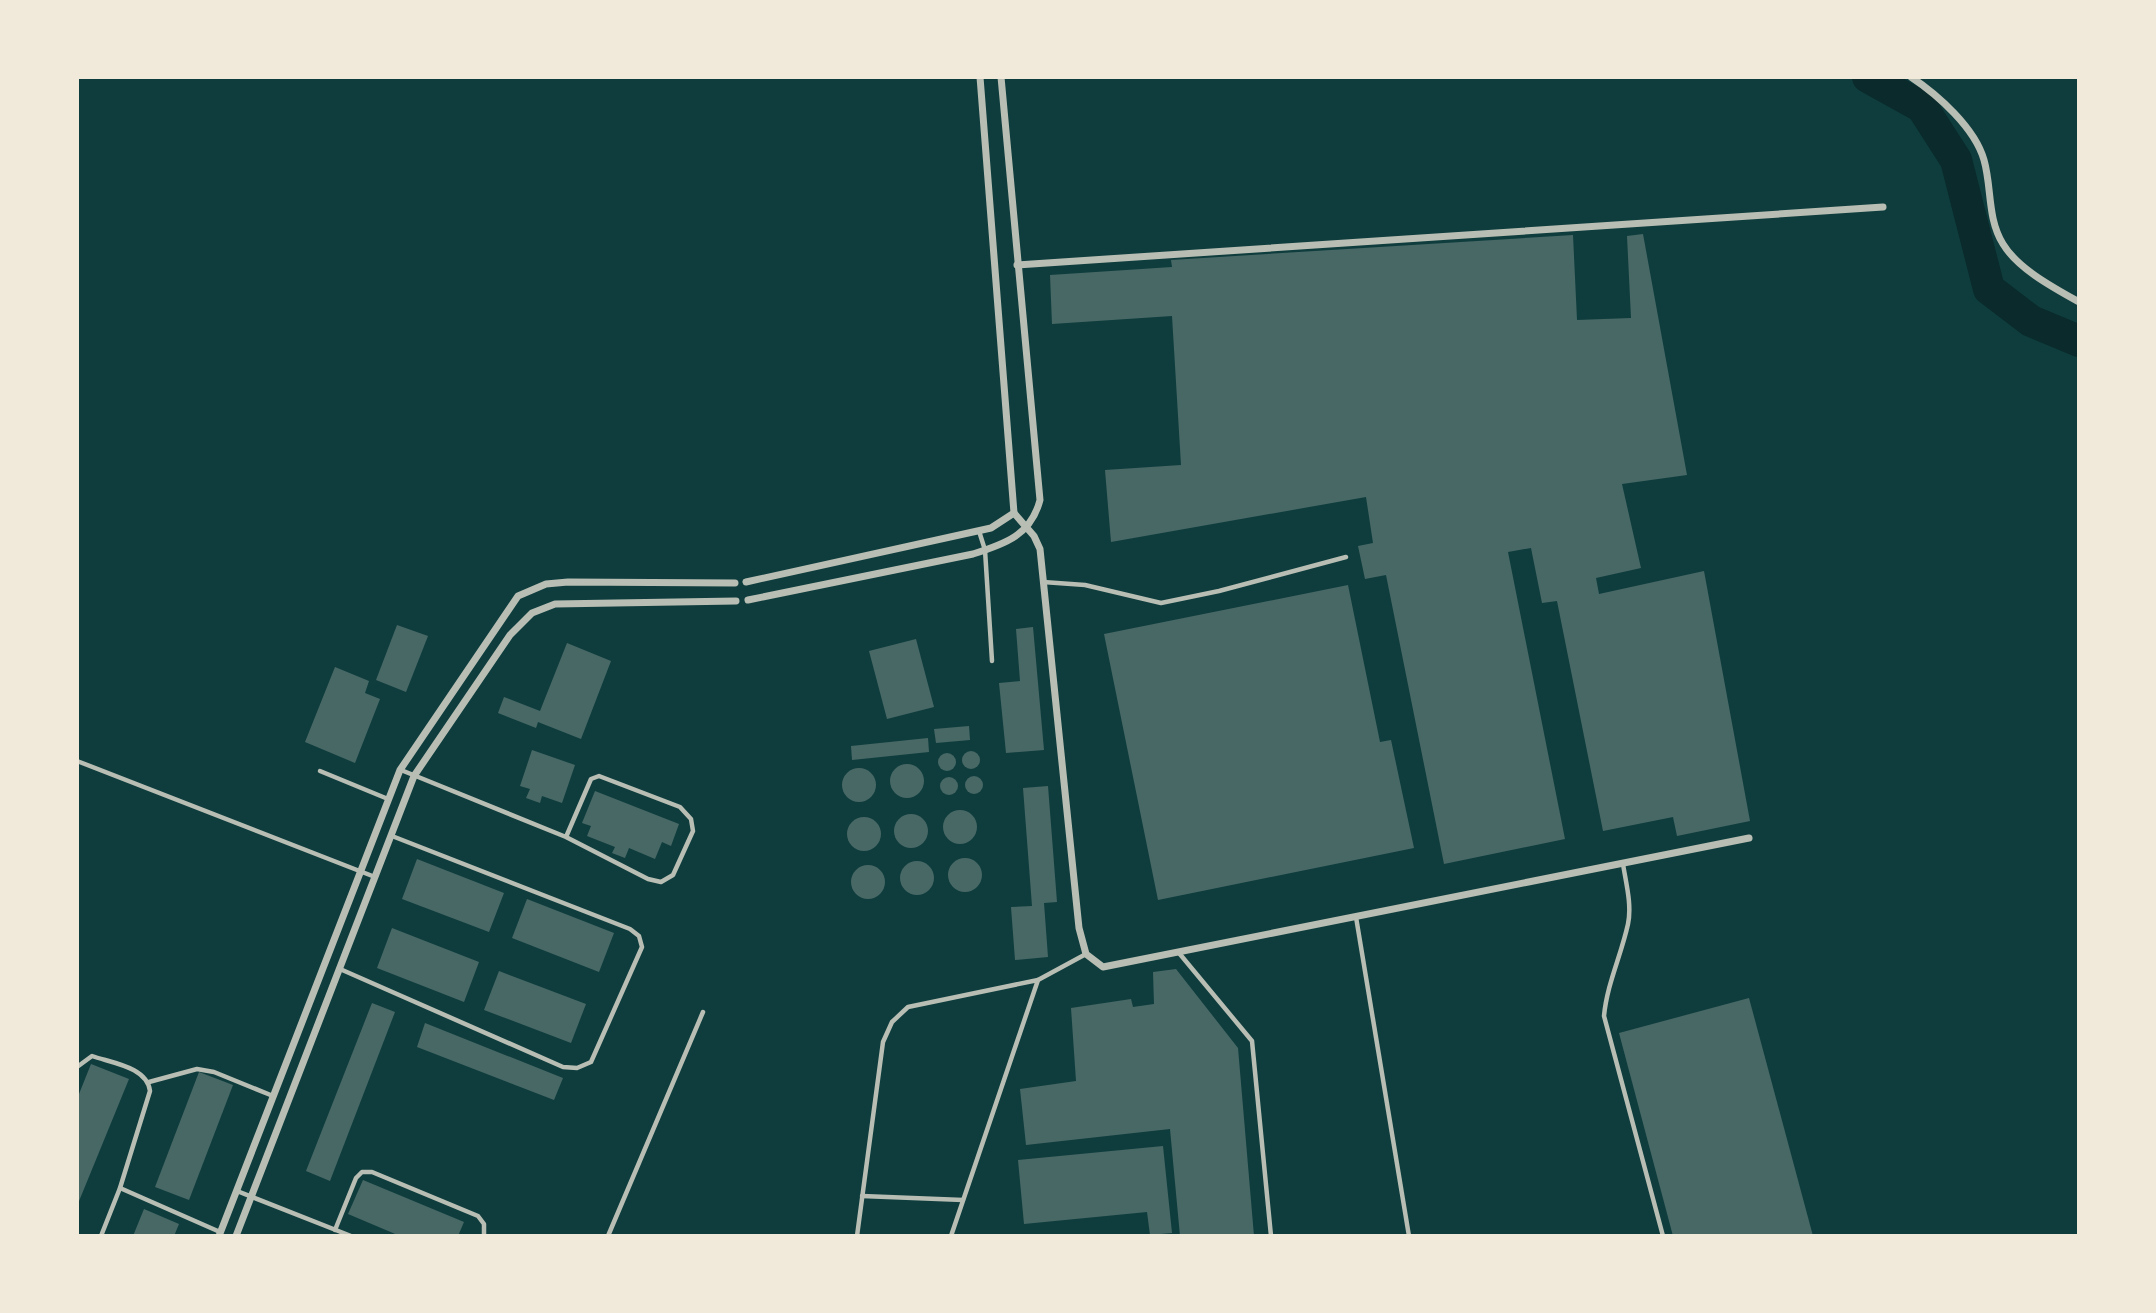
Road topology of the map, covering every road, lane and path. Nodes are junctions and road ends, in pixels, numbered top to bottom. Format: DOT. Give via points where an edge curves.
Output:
graph roads {
  1 [pos="980,77"];
  2 [pos="1001,77"];
  3 [pos="1911,77"];
  4 [pos="1883,207"];
  5 [pos="1017,265"];
  6 [pos="2079,302"];
  7 [pos="1014,513"];
  8 [pos="1027,527"];
  9 [pos="979,530"];
  10 [pos="985,550"];
  11 [pos="1346,557"];
  12 [pos="746,582"];
  13 [pos="1043,582"];
  14 [pos="735,583"];
  15 [pos="748,600"];
  16 [pos="736,601"];
  17 [pos="992,661"];
  18 [pos="471,663"];
  19 [pos="484,673"];
  20 [pos="77,761"];
  21 [pos="400,769"];
  22 [pos="320,771"];
  23 [pos="414,776"];
  24 [pos="389,799"];
  25 [pos="391,836"];
  26 [pos="566,837"];
  27 [pos="1748,838"];
  28 [pos="1623,864"];
  29 [pos="360,873"];
  30 [pos="375,877"];
  31 [pos="1356,917"];
  32 [pos="1180,953"];
  33 [pos="1086,954"];
  34 [pos="339,969"];
  35 [pos="1038,980"];
  36 [pos="704,1012"];
  37 [pos="77,1067"];
  38 [pos="149,1082"];
  39 [pos="274,1096"];
  40 [pos="120,1188"];
  41 [pos="237,1191"];
  42 [pos="862,1196"];
  43 [pos="251,1197"];
  44 [pos="963,1200"];
  45 [pos="335,1230"];
  46 [pos="220,1234"];
  47 [pos="101,1236"];
  48 [pos="236,1236"];
  49 [pos="351,1236"];
  50 [pos="484,1236"];
  51 [pos="608,1236"];
  52 [pos="857,1236"];
  53 [pos="951,1236"];
  54 [pos="1271,1236"];
  55 [pos="1409,1236"];
  56 [pos="1663,1236"];
  1 -- 7 [label="street"];
  2 -- 5 [label="street"];
  3 -- 6 [label="street" via="1943,104 1979,148 2003,243 2022,264"];
  4 -- 5 [label="street"];
  5 -- 8 [label="street" via="1040,500 1035,519"];
  7 -- 8 [label="street"];
  7 -- 9 [label="street"];
  8 -- 10 [label="street" via="1007,542"];
  8 -- 13 [label="street" via="1040,550"];
  9 -- 10 [label="lane"];
  9 -- 12 [label="street"];
  10 -- 15 [label="street"];
  10 -- 17 [label="lane"];
  11 -- 13 [label="lane" via="1161,603 1085,585"];
  13 -- 33 [label="street" via="1079,928"];
  14 -- 18 [label="street" via="568,582 528,589 518,596"];
  16 -- 19 [label="street" via="555,604 532,613"];
  18 -- 19 [label="street"];
  18 -- 21 [label="street"];
  19 -- 23 [label="street"];
  20 -- 29 [label="lane"];
  21 -- 23 [label="lane"];
  21 -- 24 [label="street"];
  22 -- 24 [label="lane"];
  23 -- 25 [label="street"];
  23 -- 26 [label="lane"];
  24 -- 29 [label="street"];
  25 -- 30 [label="street"];
  25 -- 34 [label="lane" via="630,929 639,936 642,947 591,1062 577,1069 563,1067"];
  26 -- 26 [label="lane" via="586,786 598,776 680,807 691,818 693,831 673,875 661,882"];
  27 -- 28 [label="street"];
  28 -- 31 [label="street"];
  28 -- 56 [label="lane" via="1628,924 1604,1016"];
  29 -- 30 [label="lane"];
  29 -- 39 [label="street"];
  30 -- 34 [label="street"];
  31 -- 32 [label="street"];
  31 -- 55 [label="lane"];
  32 -- 33 [label="street" via="1103,967"];
  32 -- 54 [label="lane" via="1252,1041"];
  33 -- 35 [label="lane"];
  34 -- 43 [label="street"];
  35 -- 42 [label="lane" via="908,1007 892,1022 883,1042"];
  35 -- 44 [label="lane"];
  36 -- 51 [label="lane"];
  37 -- 38 [label="lane" via="92,1056 143,1074"];
  38 -- 39 [label="lane" via="197,1069"];
  38 -- 40 [label="lane"];
  39 -- 41 [label="street"];
  40 -- 46 [label="lane"];
  40 -- 47 [label="lane"];
  41 -- 43 [label="lane"];
  41 -- 46 [label="street"];
  42 -- 44 [label="lane"];
  42 -- 52 [label="lane"];
  43 -- 45 [label="lane"];
  43 -- 48 [label="street"];
  44 -- 53 [label="lane"];
  45 -- 49 [label="lane"];
  45 -- 50 [label="lane" via="356,1178 362,1172 372,1172 478,1216"];
}
